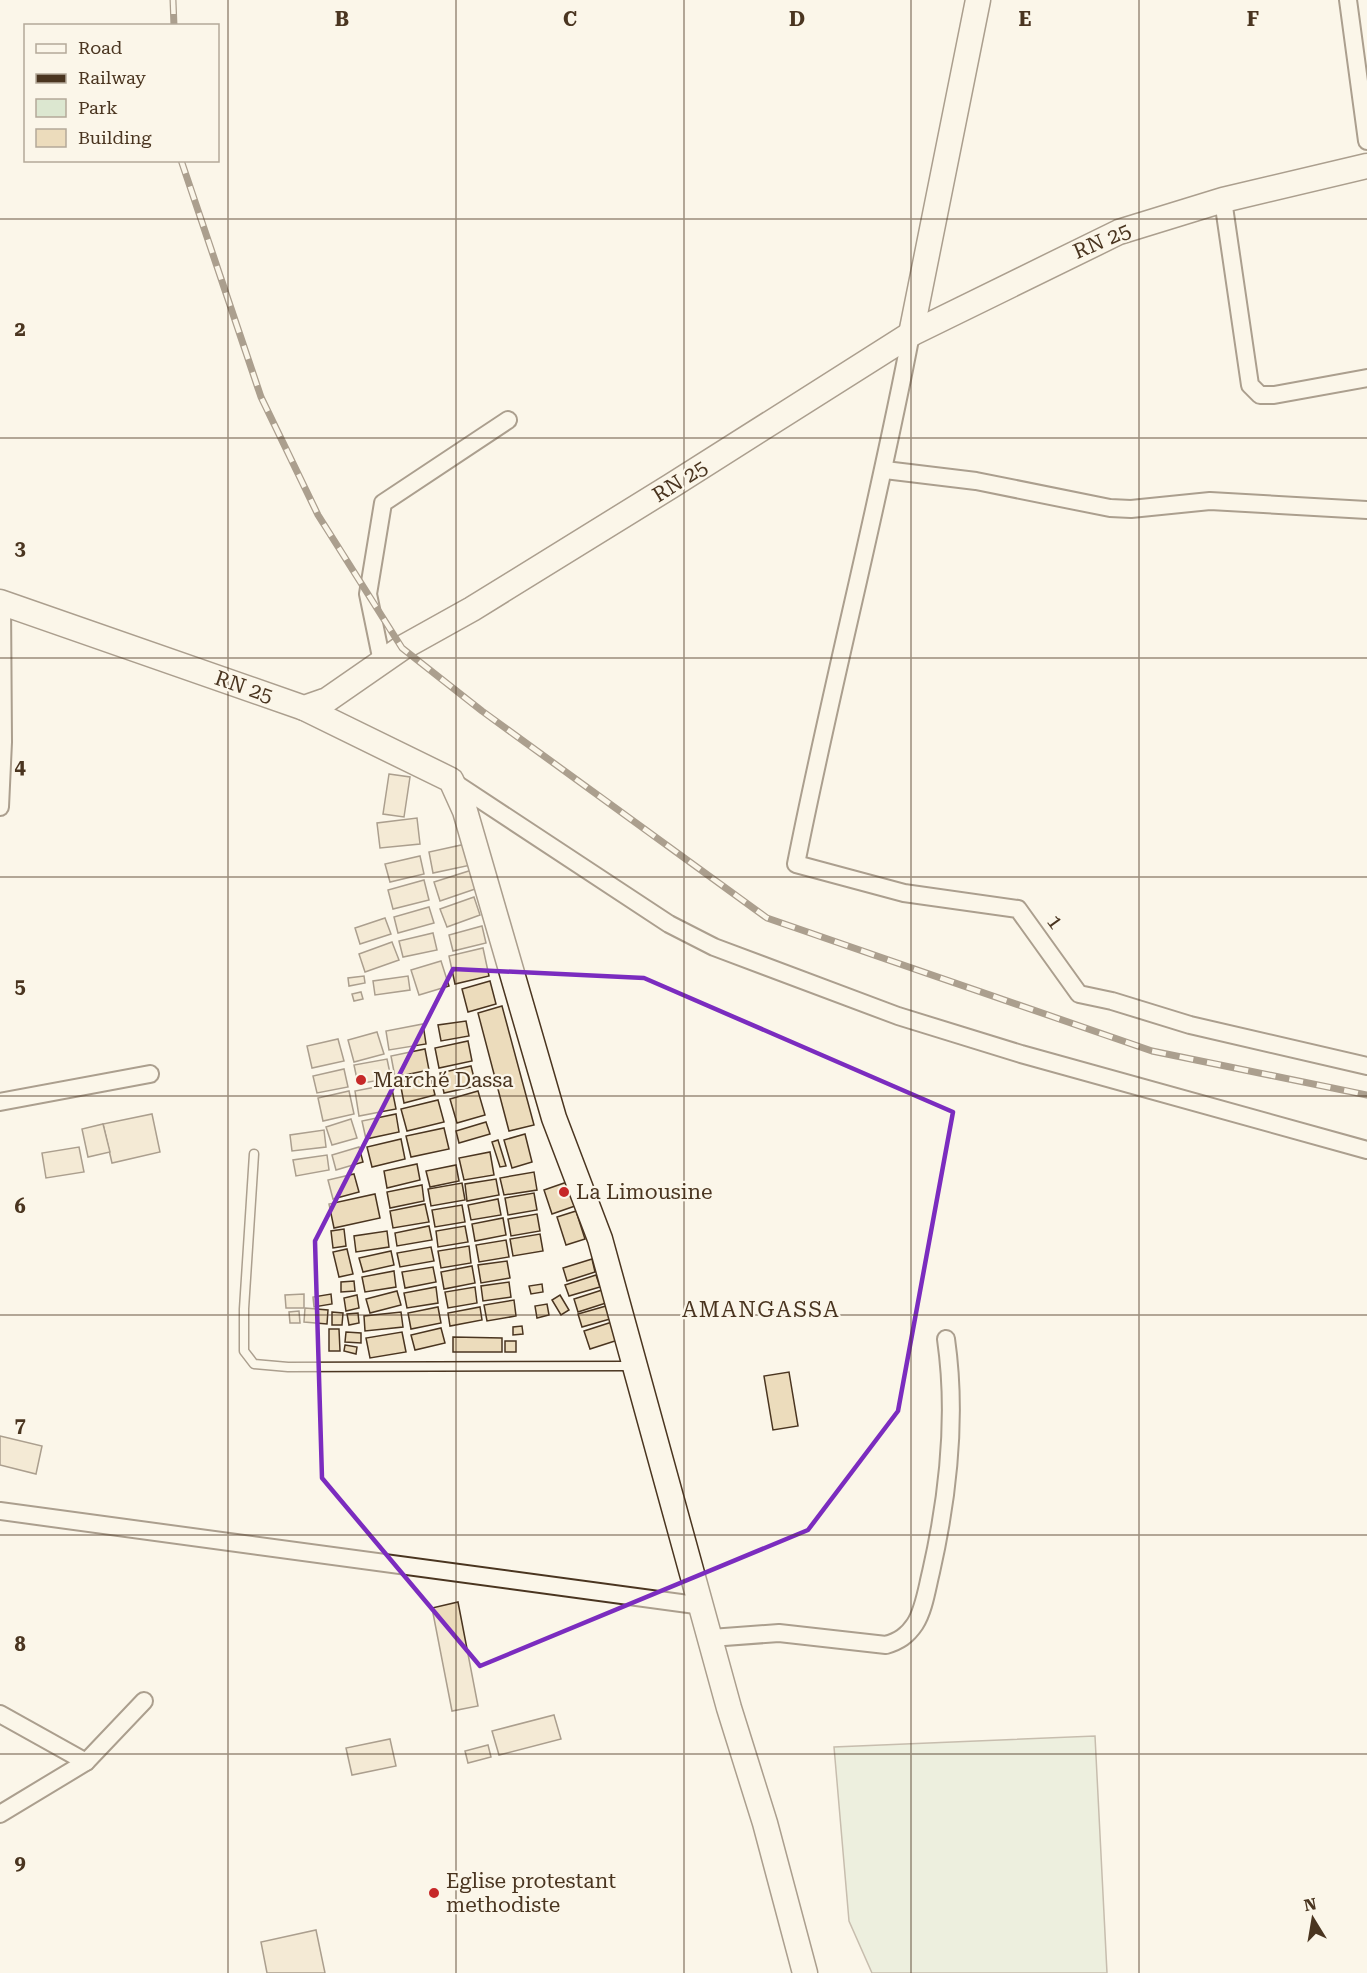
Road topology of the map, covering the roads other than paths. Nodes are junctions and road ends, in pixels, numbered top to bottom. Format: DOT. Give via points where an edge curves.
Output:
graph roads {
  1 [pos="978,0"];
  2 [pos="1348,0"];
  3 [pos="1367,141"];
  4 [pos="1367,166"];
  5 [pos="1222,200"];
  6 [pos="911,334"];
  7 [pos="1367,378"];
  8 [pos="508,420"];
  9 [pos="885,470"];
  10 [pos="1367,510"];
  11 [pos="1,602"];
  12 [pos="382,663"];
  13 [pos="304,708"];
  14 [pos="451,780"];
  15 [pos="0,807"];
  16 [pos="1367,1066"];
  17 [pos="150,1074"];
  18 [pos="0,1102"];
  19 [pos="1367,1150"];
  20 [pos="254,1154"];
  21 [pos="946,1339"];
  22 [pos="636,1366"];
  23 [pos="0,1511"];
  24 [pos="703,1606"];
  25 [pos="711,1638"];
  26 [pos="144,1701"];
  27 [pos="0,1714"];
  28 [pos="86,1762"];
  29 [pos="0,1814"];
  30 [pos="804,1973"];
  1 -- 6 [label="main road"];
  2 -- 3 [label="street"];
  4 -- 5 [label="main road, RN 25 / RN 25"];
  5 -- 6 [label="main road, RN 25 / RN 25" via="1119,232"];
  5 -- 7 [label="street" via="1250,385 1260,395 1274,395"];
  6 -- 9 [label="street"];
  6 -- 12 [label="main road, RN 25 / RN 25"];
  8 -- 12 [label="street" via="383,503 368,594"];
  9 -- 10 [label="street" via="976,481 1110,508 1210,501"];
  9 -- 16 [label="street, 1" via="796,864 904,893 1018,909 1079,994"];
  11 -- 13 [label="main road, RN 25 / RN 25"];
  11 -- 15 [label="street"];
  12 -- 13 [label="main road, RN 25 / RN 25" via="327,700"];
  13 -- 14 [label="main road"];
  14 -- 19 [label="street" via="669,924 714,947 898,1016 987,1044"];
  14 -- 22 [label="main road" via="465,811 554,1118 600,1239"];
  17 -- 18 [label="street"];
  20 -- 22 [label="lane" via="244,1330 244,1351 254,1364"];
  21 -- 25 [label="street" via="951,1419 944,1494 936,1549 916,1623 902,1640 886,1645 779,1633"];
  22 -- 24 [label="main road"];
  23 -- 24 [label="street"];
  24 -- 25 [label="main road"];
  25 -- 30 [label="main road"];
  26 -- 28 [label="street"];
  27 -- 28 [label="street"];
  28 -- 29 [label="street"];
}
